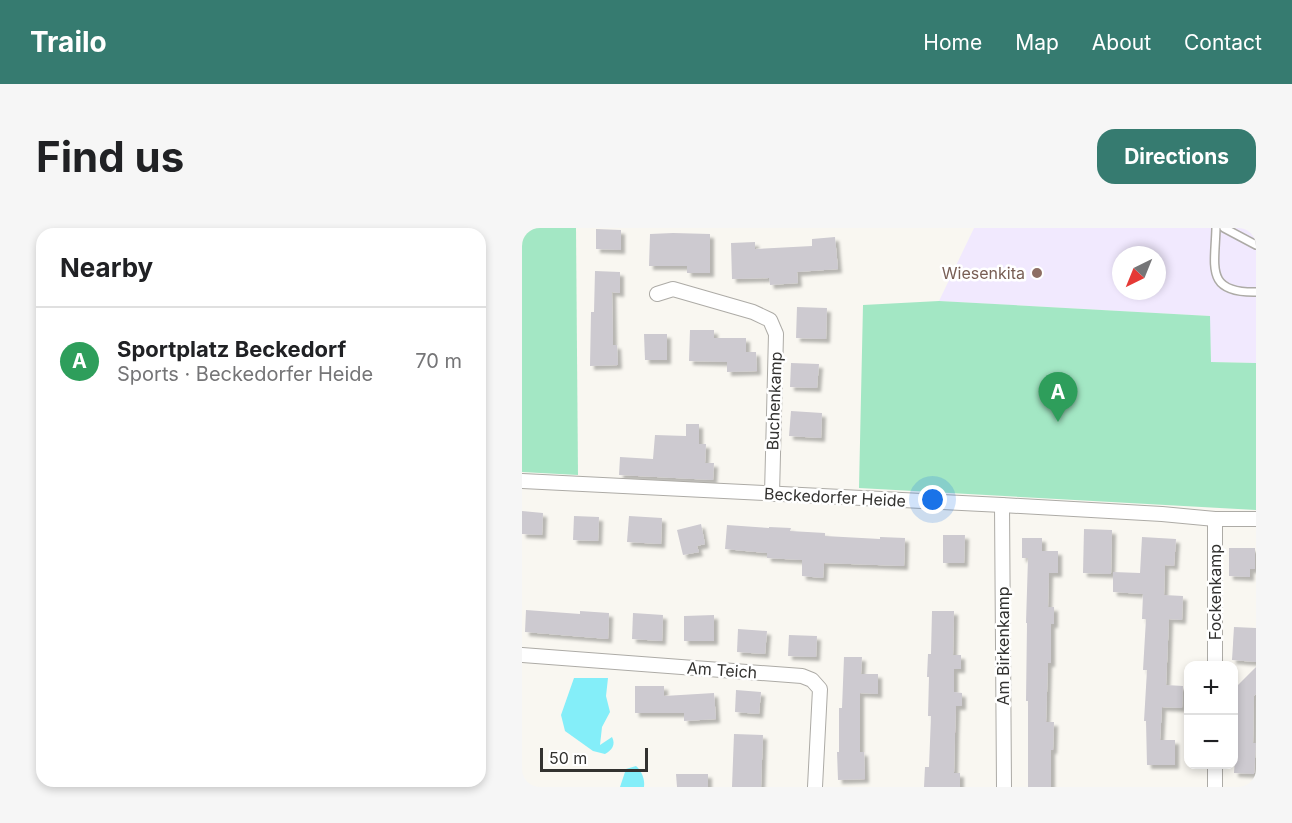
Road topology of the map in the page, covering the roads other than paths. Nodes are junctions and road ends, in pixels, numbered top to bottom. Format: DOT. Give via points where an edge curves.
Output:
graph roads {
  1 [pos="1216,228"];
  2 [pos="1224,228"];
  3 [pos="1256,245"];
  4 [pos="1256,292"];
  5 [pos="657,294"];
  6 [pos="522,482"];
  7 [pos="772,494"];
  8 [pos="1002,505"];
  9 [pos="1215,519"];
  10 [pos="1256,519"];
  11 [pos="522,655"];
  12 [pos="1215,661"];
  13 [pos="1215,769"];
  14 [pos="815,787"];
  15 [pos="1004,787"];
  16 [pos="1215,787"];
  1 -- 4 [label="lane" via="1215,272 1221,284 1241,293"];
  2 -- 3 [label="lane"];
  5 -- 7 [label="street, Buchenkamp" via="673,289 770,320 776,334"];
  6 -- 7 [label="street, Beckedorfer Heide"];
  7 -- 8 [label="street, Beckedorfer Heide"];
  8 -- 9 [label="street, Beckedorfer Heide"];
  8 -- 15 [label="street, Am Birkenkamp"];
  9 -- 10 [label="street, Beckedorfer Heide"];
  9 -- 12 [label="street, Fockenkamp"];
  11 -- 14 [label="street, Am Teich" via="802,676 812,680 820,689"];
  13 -- 16 [label="street"];
}
